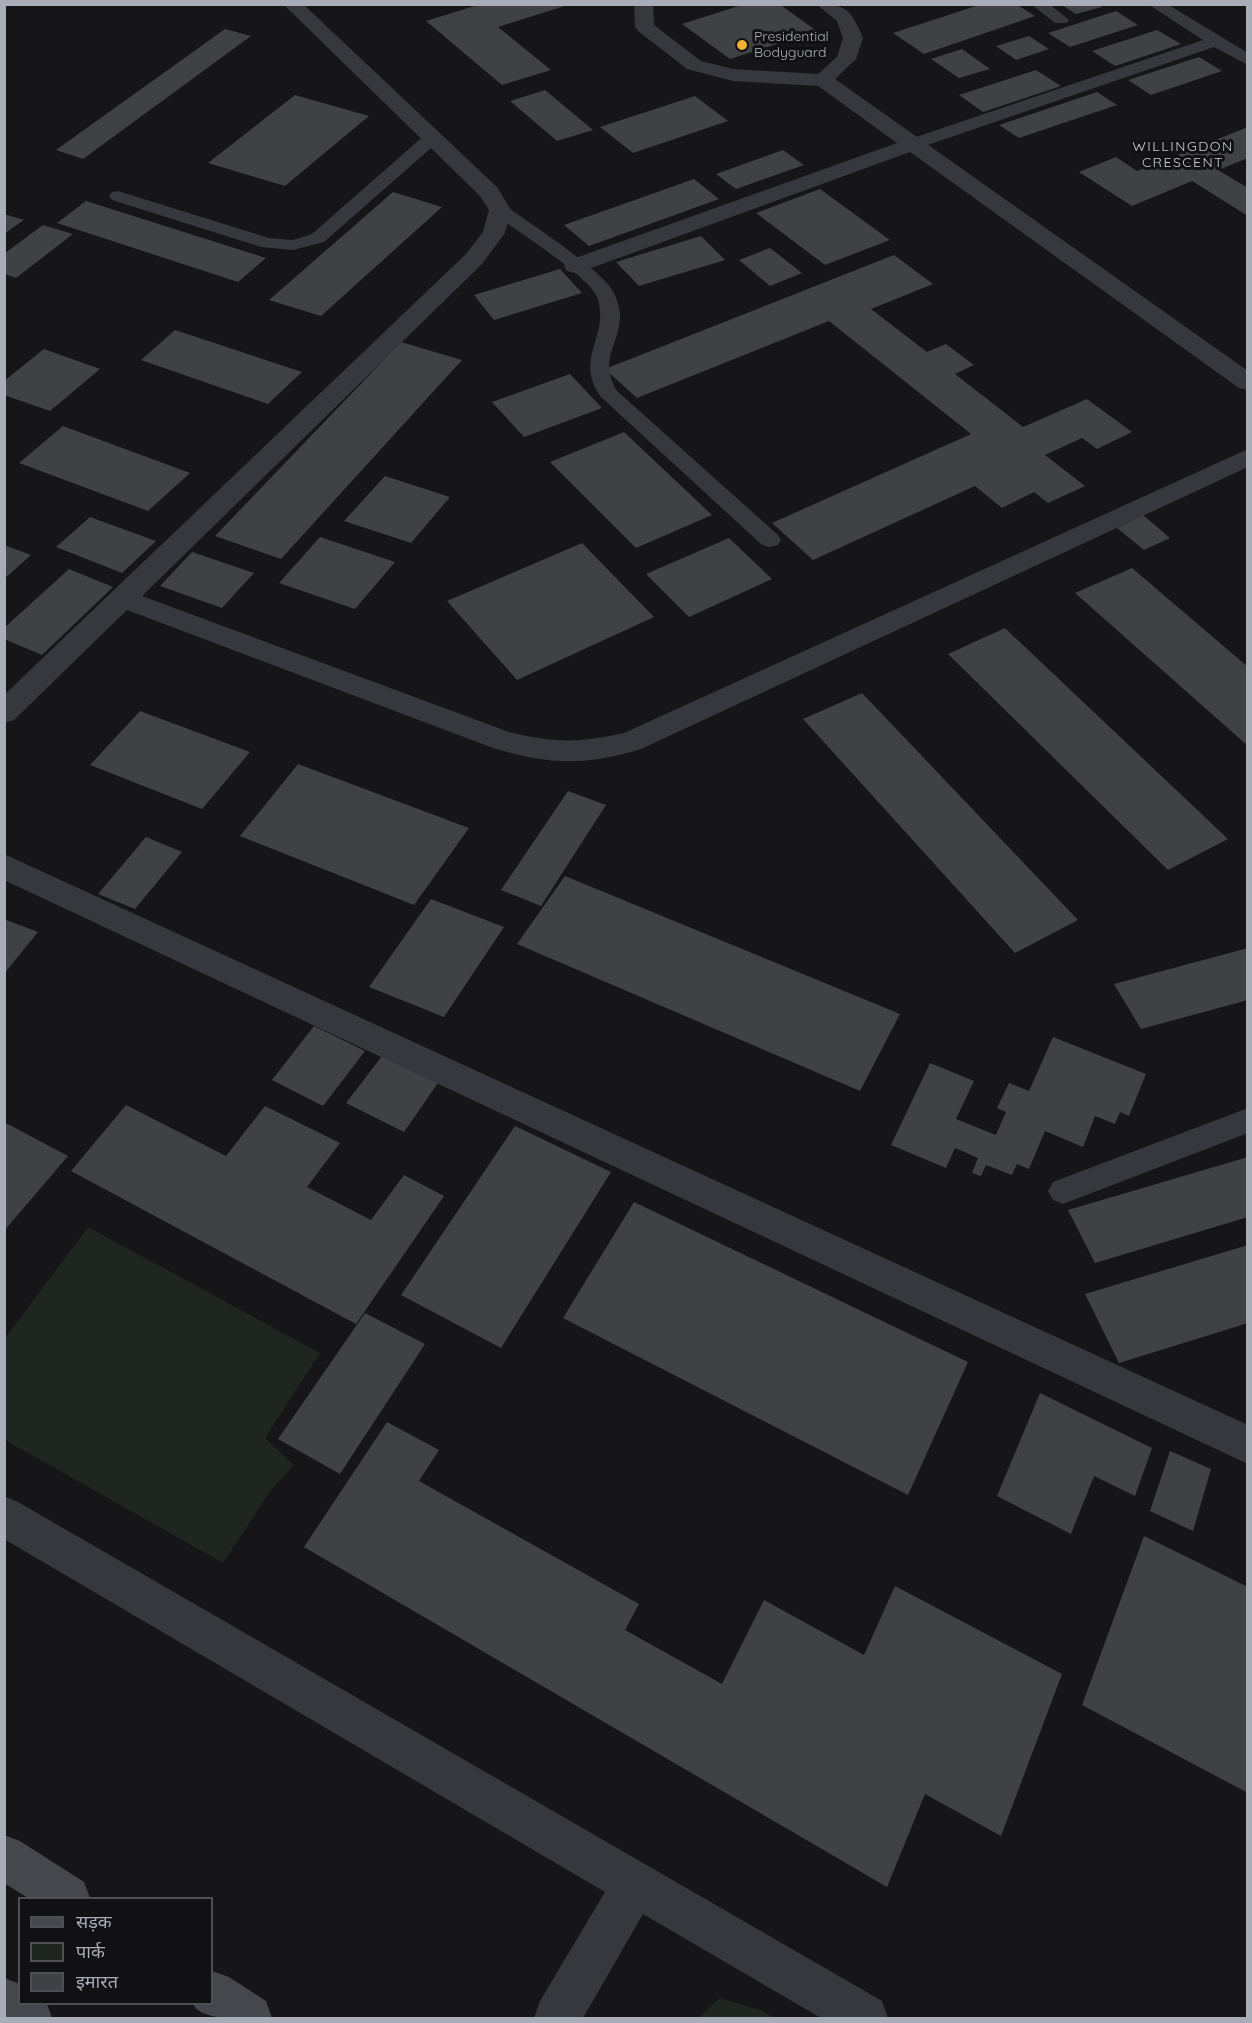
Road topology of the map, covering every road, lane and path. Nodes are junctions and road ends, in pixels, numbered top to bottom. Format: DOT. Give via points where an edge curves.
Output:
graph roads {
  1 [pos="292,4"];
  2 [pos="643,4"];
  3 [pos="825,4"];
  4 [pos="1038,4"];
  5 [pos="1155,4"];
  6 [pos="1061,20"];
  7 [pos="1215,41"];
  8 [pos="1248,60"];
  9 [pos="824,80"];
  10 [pos="433,137"];
  11 [pos="913,144"];
  12 [pos="118,196"];
  13 [pos="500,210"];
  14 [pos="575,266"];
  15 [pos="1248,383"];
  16 [pos="1248,457"];
  17 [pos="770,540"];
  18 [pos="124,599"];
  19 [pos="4,713"];
  20 [pos="4,866"];
  21 [pos="1248,1120"];
  22 [pos="1064,1191"];
  23 [pos="1248,1445"];
  24 [pos="4,1516"];
  25 [pos="4,1857"];
  26 [pos="635,1884"];
  27 [pos="65,1897"];
  28 [pos="213,1995"];
  29 [pos="4,2001"];
  30 [pos="29,2019"];
  31 [pos="249,2019"];
  32 [pos="557,2019"];
  33 [pos="865,2019"];
  1 -- 10 [label="street"];
  2 -- 9 [label="street" via="645,27 694,65 733,75"];
  3 -- 9 [label="street" via="845,18 853,38 846,59"];
  4 -- 6 [label="lane"];
  5 -- 7 [label="lane"];
  7 -- 8 [label="lane"];
  7 -- 11 [label="lane"];
  9 -- 11 [label="street"];
  10 -- 12 [label="lane" via="318,238 303,245 267,243"];
  10 -- 13 [label="street" via="489,192"];
  11 -- 14 [label="street"];
  11 -- 15 [label="street"];
  13 -- 14 [label="lane"];
  13 -- 18 [label="street" via="494,233 474,258"];
  14 -- 17 [label="lane" via="605,293 611,318 599,375 608,393"];
  16 -- 18 [label="street" via="631,742 585,752 543,751 503,741"];
  18 -- 19 [label="street"];
  20 -- 23 [label="street"];
  21 -- 22 [label="lane"];
  24 -- 26 [label="street"];
  25 -- 27 [label="main road"];
  26 -- 32 [label="street"];
  26 -- 33 [label="street"];
  28 -- 31 [label="main road"];
  29 -- 30 [label="main road"];
}
